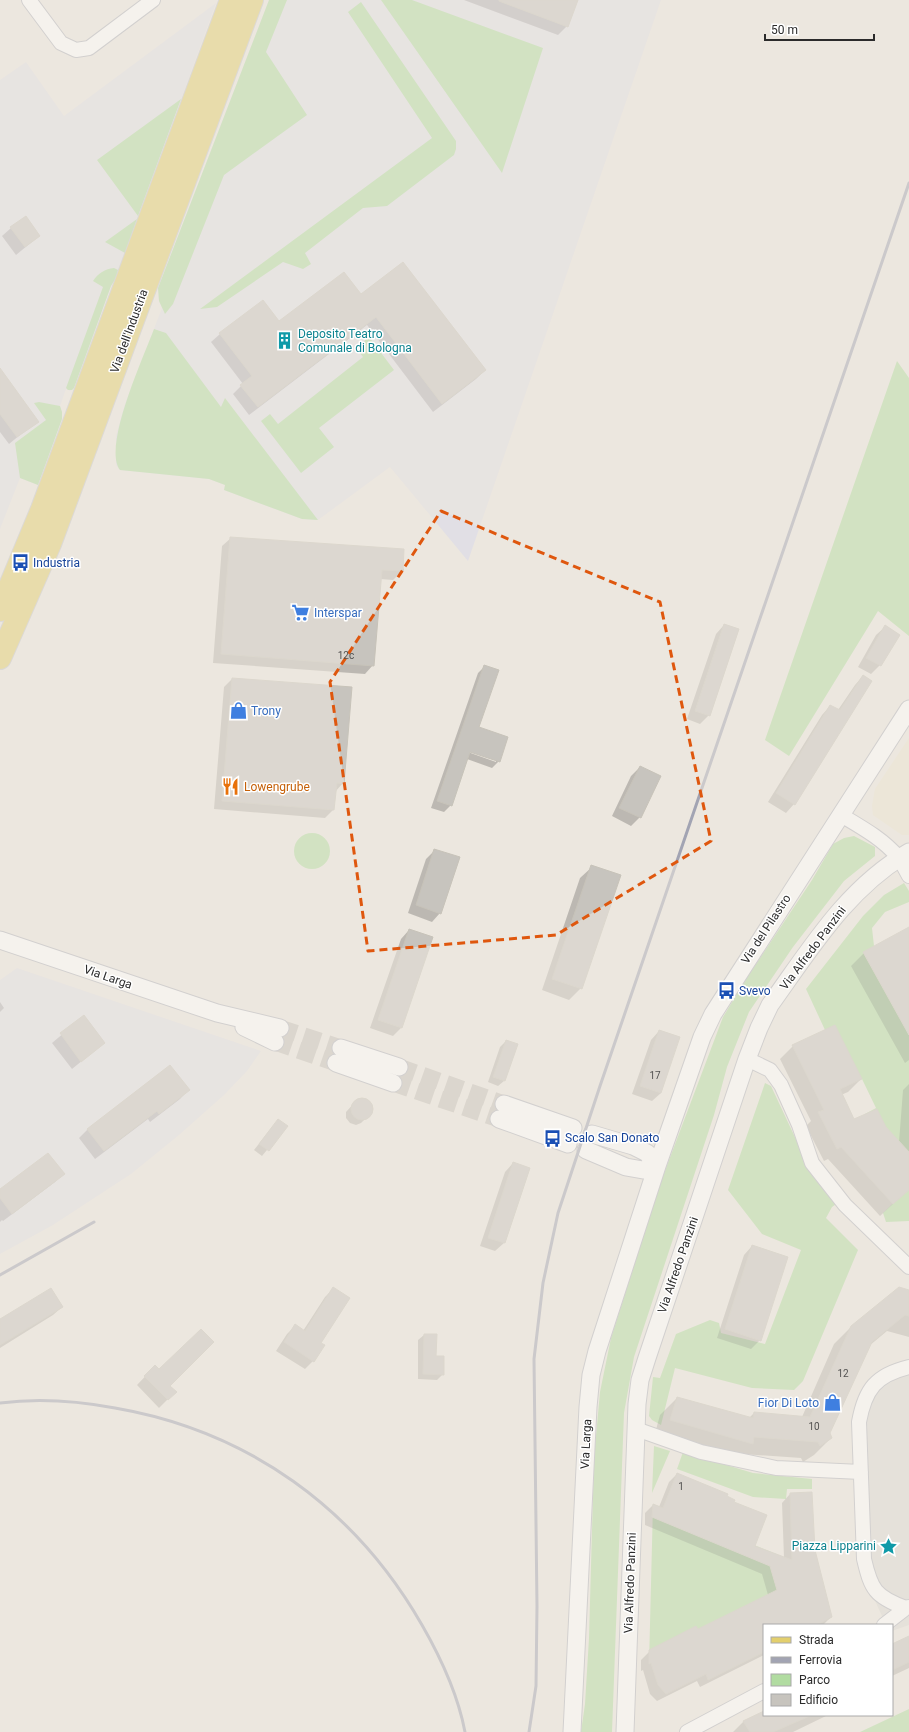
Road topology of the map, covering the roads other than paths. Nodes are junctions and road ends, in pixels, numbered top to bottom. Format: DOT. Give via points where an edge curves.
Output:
graph roads {
  1 [pos="29,0"];
  2 [pos="153,0"];
  3 [pos="231,0"];
  4 [pos="252,0"];
  5 [pos="0,610"];
  6 [pos="0,658"];
  7 [pos="909,709"];
  8 [pos="842,812"];
  9 [pos="904,855"];
  10 [pos="909,876"];
  11 [pos="0,940"];
  12 [pos="278,1035"];
  13 [pos="338,1056"];
  14 [pos="747,1059"];
  15 [pos="396,1075"];
  16 [pos="501,1111"];
  17 [pos="571,1136"];
  18 [pos="589,1142"];
  19 [pos="657,1166"];
  20 [pos="909,1268"];
  21 [pos="909,1367"];
  22 [pos="636,1428"];
  23 [pos="861,1472"];
  24 [pos="907,1607"];
  25 [pos="885,1624"];
  26 [pos="763,1692"];
  27 [pos="572,1732"];
  28 [pos="625,1732"];
  29 [pos="687,1732"];
  1 -- 2 [label="street" via="61,43 71,49 82,50 95,44"];
  3 -- 5 [label="main road, Via dell'Industria" via="40,514"];
  4 -- 6 [label="main road, Via dell'Industria" via="50,544"];
  7 -- 8 [label="street, Via del Pilastro"];
  8 -- 9 [label="street"];
  8 -- 19 [label="street, Via del Pilastro" via="713,1014 702,1037"];
  9 -- 10 [label="street"];
  9 -- 14 [label="street, Via Alfredo Panzini" via="868,882 840,910 823,932 770,1005 758,1028"];
  11 -- 12 [label="street, Via Larga"];
  13 -- 15 [label="street"];
  14 -- 20 [label="street" via="770,1070 781,1085 812,1163 845,1205"];
  14 -- 22 [label="street, Via Alfredo Panzini" via="646,1358 640,1380"];
  16 -- 17 [label="street"];
  18 -- 19 [label="street" via="633,1146 647,1153"];
  19 -- 27 [label="street, Via Larga" via="591,1375"];
  21 -- 23 [label="street" via="882,1377 869,1390 859,1422"];
  22 -- 23 [label="street" via="700,1452 776,1468"];
  22 -- 28 [label="street, Via Alfredo Panzini"];
  23 -- 24 [label="street" via="864,1559 868,1577 876,1593 888,1602"];
  24 -- 25 [label="street"];
  26 -- 29 [label="street"];
}
